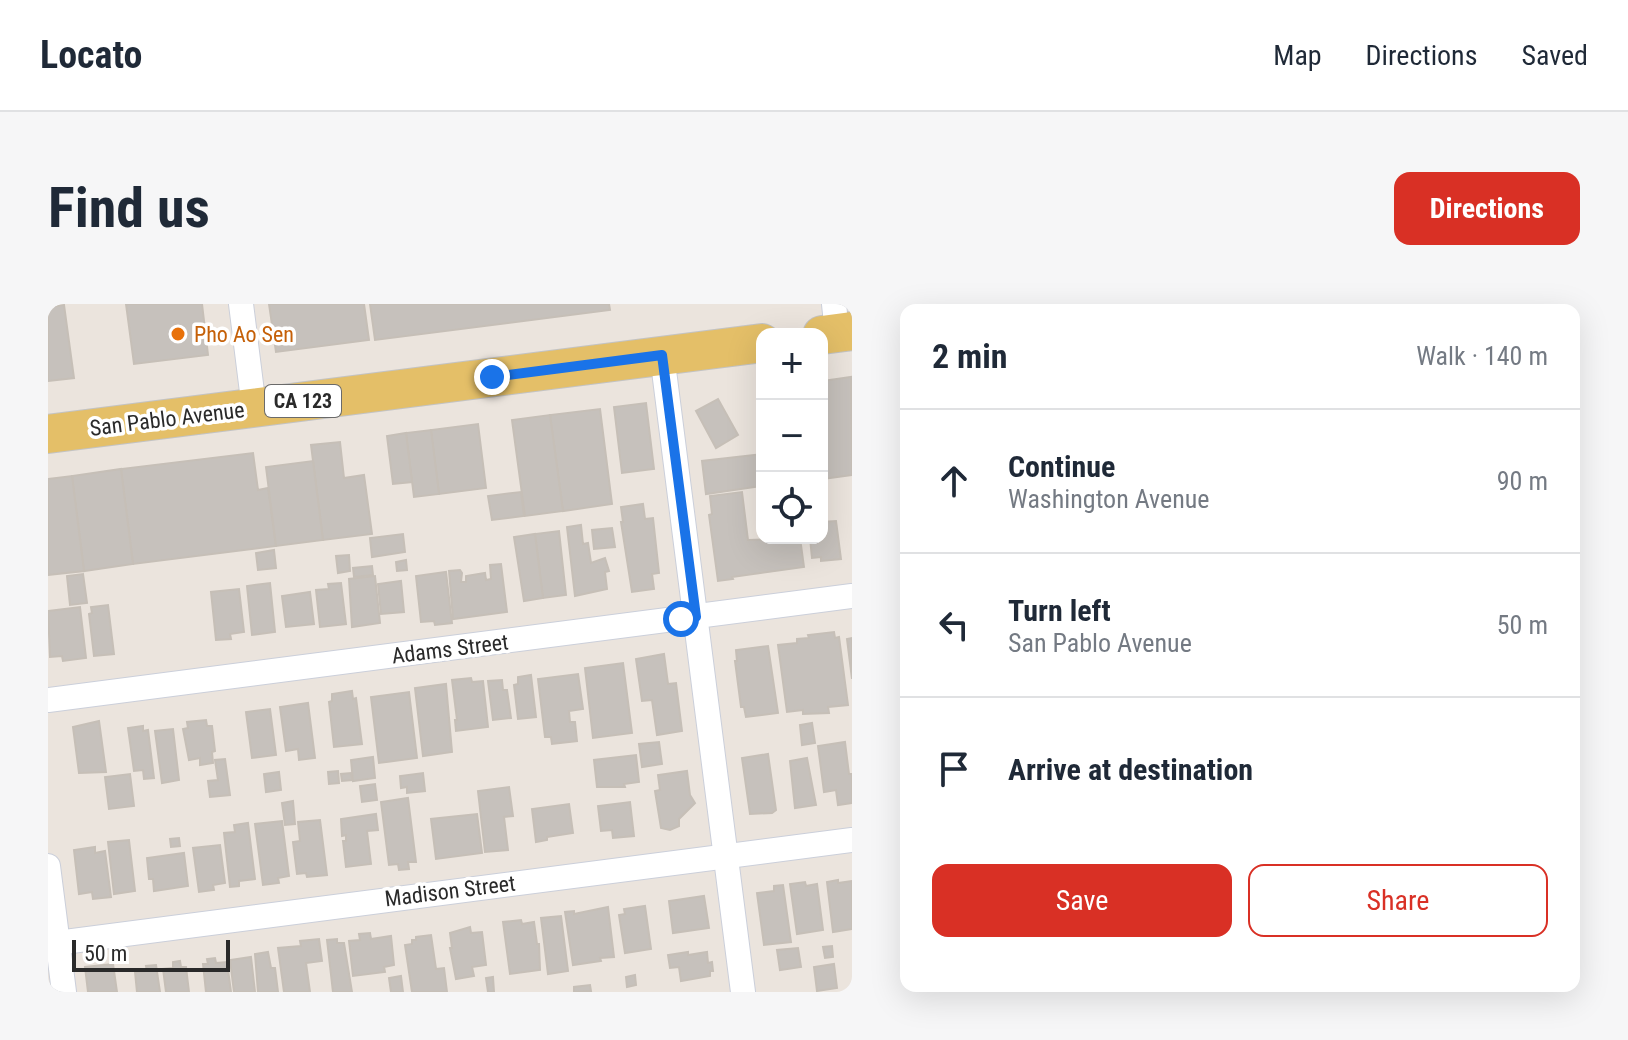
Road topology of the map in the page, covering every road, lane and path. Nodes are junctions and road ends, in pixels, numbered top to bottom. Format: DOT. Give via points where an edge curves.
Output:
graph roads {
  1 [pos="241,304"];
  2 [pos="756,344"];
  3 [pos="662,355"];
  4 [pos="254,408"];
  5 [pos="48,434"];
  6 [pos="852,596"];
  7 [pos="696,617"];
  8 [pos="48,700"];
  9 [pos="852,840"];
  10 [pos="726,856"];
  11 [pos="48,866"];
  12 [pos="53,943"];
  13 [pos="64,992"];
  14 [pos="743,992"];
  1 -- 4 [label="street"];
  2 -- 3 [label="main road, San Pablo Avenue / CA 123"];
  3 -- 4 [label="main road, San Pablo Avenue / CA 123"];
  3 -- 7 [label="street"];
  4 -- 5 [label="main road, San Pablo Avenue / CA 123"];
  6 -- 7 [label="street, Adams Street"];
  7 -- 8 [label="street, Adams Street"];
  7 -- 10 [label="street"];
  9 -- 10 [label="street, Madison Street"];
  10 -- 12 [label="street, Madison Street"];
  10 -- 14 [label="street"];
  11 -- 12 [label="street"];
  12 -- 13 [label="street"];
}
